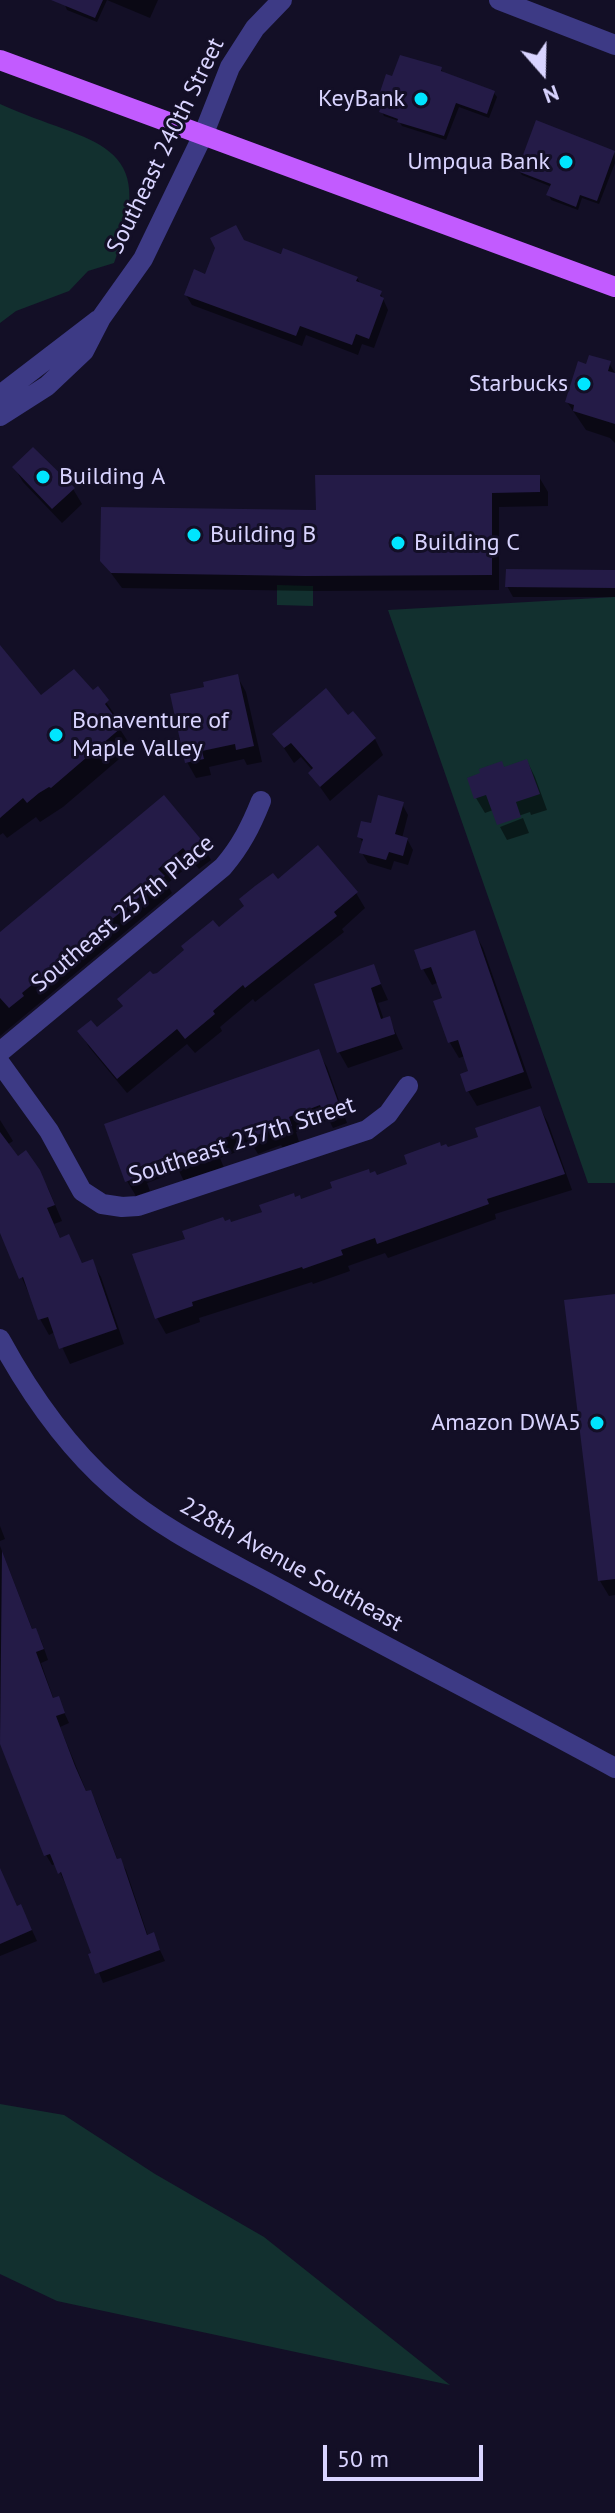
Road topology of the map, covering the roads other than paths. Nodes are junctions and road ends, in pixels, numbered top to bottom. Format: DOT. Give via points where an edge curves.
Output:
graph roads {
  1 [pos="282,0"];
  2 [pos="499,0"];
  3 [pos="615,45"];
  4 [pos="0,60"];
  5 [pos="204,133"];
  6 [pos="615,287"];
  7 [pos="101,318"];
  8 [pos="0,395"];
  9 [pos="0,416"];
  10 [pos="261,801"];
  11 [pos="0,1052"];
  12 [pos="0,1063"];
  13 [pos="408,1086"];
  14 [pos="0,1339"];
  15 [pos="615,1768"];
  1 -- 5 [label="street, Southeast 240th Street" via="242,46"];
  2 -- 3 [label="street"];
  4 -- 5 [label="main road"];
  5 -- 6 [label="main road"];
  5 -- 7 [label="street, Southeast 240th Street" via="143,259"];
  7 -- 8 [label="street, Southeast 240th Street"];
  7 -- 9 [label="street, Southeast 240th Street" via="74,361"];
  10 -- 11 [label="street, Southeast 237th Place" via="251,829 223,867"];
  12 -- 13 [label="street, Southeast 237th Street" via="49,1131 82,1191 102,1204 122,1207 367,1130 388,1114"];
  14 -- 15 [label="street, 228th Avenue Southeast" via="52,1423 139,1508"];
}
